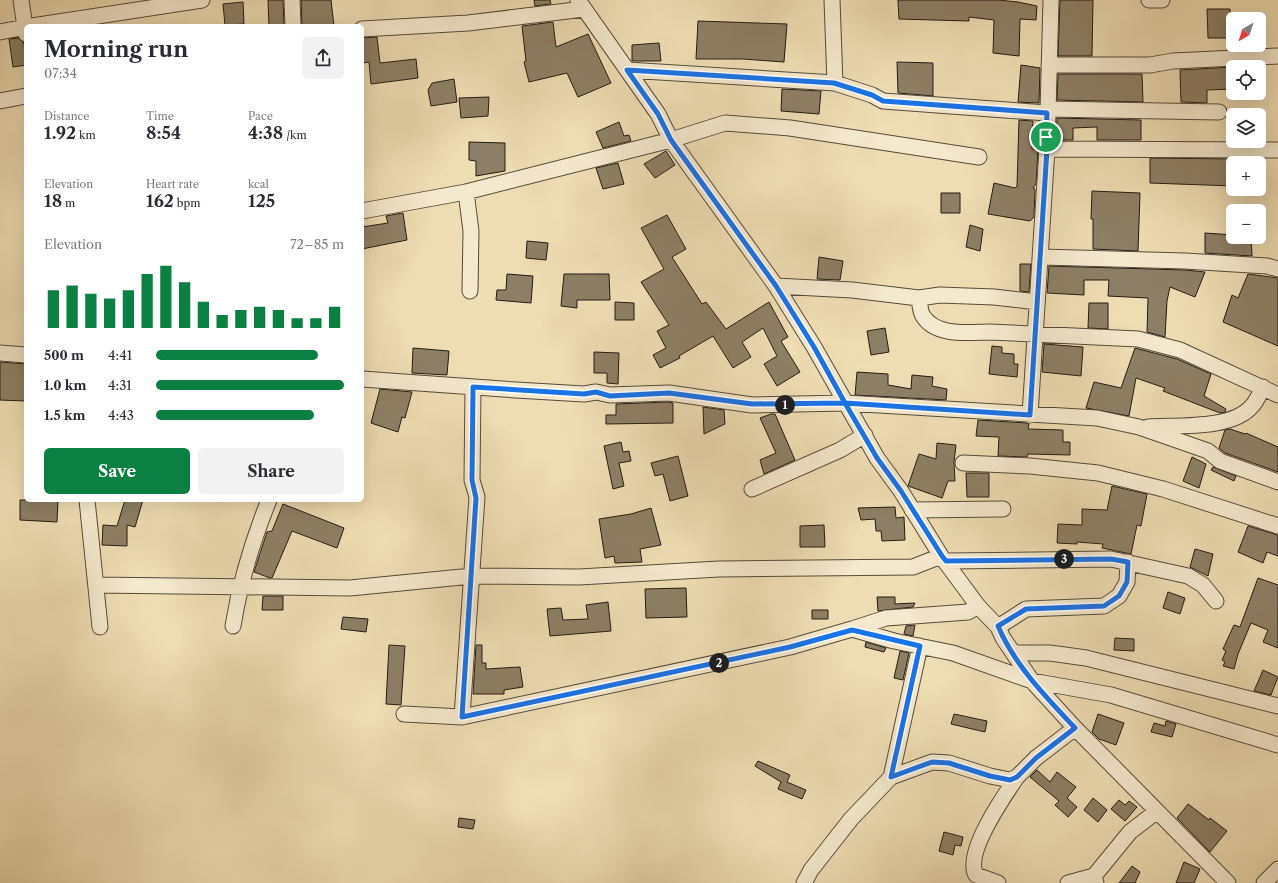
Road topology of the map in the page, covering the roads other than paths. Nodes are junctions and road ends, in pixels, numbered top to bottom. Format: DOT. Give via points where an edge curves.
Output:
graph roads {
  1 [pos="21,0"];
  2 [pos="202,0"];
  3 [pos="292,0"];
  4 [pos="832,0"];
  5 [pos="1051,0"];
  6 [pos="1149,0"];
  7 [pos="1162,0"];
  8 [pos="581,4"];
  9 [pos="26,24"];
  10 [pos="52,24"];
  11 [pos="293,24"];
  12 [pos="24,28"];
  13 [pos="364,30"];
  14 [pos="0,32"];
  15 [pos="1278,56"];
  16 [pos="1049,65"];
  17 [pos="627,70"];
  18 [pos="834,83"];
  19 [pos="24,96"];
  20 [pos="0,101"];
  21 [pos="1047,111"];
  22 [pos="1219,112"];
  23 [pos="671,140"];
  24 [pos="1047,149"];
  25 [pos="1278,150"];
  26 [pos="979,157"];
  27 [pos="466,192"];
  28 [pos="364,211"];
  29 [pos="1041,257"];
  30 [pos="1278,269"];
  31 [pos="776,286"];
  32 [pos="470,291"];
  33 [pos="919,298"];
  34 [pos="1037,302"];
  35 [pos="1034,336"];
  36 [pos="0,354"];
  37 [pos="24,355"];
  38 [pos="364,379"];
  39 [pos="473,387"];
  40 [pos="1263,387"];
  41 [pos="1278,394"];
  42 [pos="845,403"];
  43 [pos="1030,415"];
  44 [pos="1139,427"];
  45 [pos="865,435"];
  46 [pos="963,463"];
  47 [pos="1278,482"];
  48 [pos="752,489"];
  49 [pos="87,502"];
  50 [pos="268,502"];
  51 [pos="1002,509"];
  52 [pos="912,510"];
  53 [pos="1278,526"];
  54 [pos="944,558"];
  55 [pos="1128,562"];
  56 [pos="472,576"];
  57 [pos="96,586"];
  58 [pos="239,588"];
  59 [pos="1216,601"];
  60 [pos="978,606"];
  61 [pos="233,626"];
  62 [pos="998,626"];
  63 [pos="100,627"];
  64 [pos="852,630"];
  65 [pos="920,646"];
  66 [pos="1013,653"];
  67 [pos="1032,681"];
  68 [pos="1277,704"];
  69 [pos="404,714"];
  70 [pos="462,717"];
  71 [pos="1075,728"];
  72 [pos="1278,745"];
  73 [pos="891,777"];
  74 [pos="1017,777"];
  75 [pos="1157,811"];
  76 [pos="1278,869"];
  77 [pos="1095,880"];
  78 [pos="804,883"];
  79 [pos="998,883"];
  80 [pos="1068,883"];
  81 [pos="1228,883"];
  82 [pos="1264,883"];
  1 -- 9 [label="street"];
  2 -- 10 [label="street"];
  3 -- 11 [label="street"];
  4 -- 18 [label="street"];
  5 -- 16 [label="street"];
  6 -- 7 [label="street"];
  8 -- 13 [label="street" via="468,23"];
  8 -- 17 [label="street"];
  12 -- 14 [label="street"];
  15 -- 16 [label="street" via="1173,61 1150,65"];
  16 -- 21 [label="street"];
  17 -- 18 [label="street"];
  17 -- 23 [label="street" via="658,114"];
  18 -- 21 [label="street" via="883,101"];
  19 -- 20 [label="street"];
  21 -- 22 [label="street"];
  21 -- 24 [label="street"];
  23 -- 26 [label="street" via="725,123 790,128"];
  23 -- 27 [label="street"];
  23 -- 31 [label="street"];
  24 -- 25 [label="street"];
  24 -- 29 [label="street"];
  27 -- 28 [label="street"];
  27 -- 32 [label="street" via="471,231"];
  29 -- 30 [label="street" via="1185,261 1267,266"];
  29 -- 34 [label="street"];
  31 -- 33 [label="street" via="852,290"];
  31 -- 42 [label="street"];
  33 -- 34 [label="street" via="940,295"];
  33 -- 35 [label="street" via="922,315 934,326 945,331"];
  34 -- 35 [label="street"];
  35 -- 40 [label="street" via="1138,339 1180,350"];
  35 -- 43 [label="street"];
  36 -- 37 [label="street"];
  38 -- 39 [label="street"];
  39 -- 42 [label="street" via="584,394 596,392 610,396 669,393 752,404"];
  39 -- 56 [label="street" via="472,480 476,498"];
  40 -- 41 [label="street"];
  40 -- 44 [label="street" via="1253,406 1241,416 1202,426"];
  42 -- 43 [label="street"];
  42 -- 45 [label="street"];
  43 -- 44 [label="street" via="1097,418"];
  44 -- 47 [label="street" via="1208,451 1220,462"];
  45 -- 48 [label="street" via="840,450"];
  45 -- 52 [label="street" via="877,458"];
  46 -- 53 [label="street" via="1098,473 1163,490"];
  49 -- 57 [label="street"];
  50 -- 58 [label="street"];
  51 -- 52 [label="street"];
  52 -- 54 [label="street"];
  54 -- 55 [label="street" via="1111,559"];
  54 -- 56 [label="street" via="913,567 719,569 579,577"];
  54 -- 60 [label="street"];
  55 -- 59 [label="street" via="1188,576 1203,585"];
  55 -- 62 [label="street" via="1127,582 1119,596 1104,606 1026,609"];
  56 -- 58 [label="street" via="350,588"];
  56 -- 70 [label="street"];
  57 -- 58 [label="street"];
  57 -- 63 [label="street"];
  58 -- 61 [label="street"];
  60 -- 62 [label="street"];
  60 -- 64 [label="street" via="968,612 886,618"];
  62 -- 66 [label="street"];
  64 -- 65 [label="street"];
  64 -- 70 [label="street" via="790,647"];
  65 -- 67 [label="street" via="953,653"];
  65 -- 73 [label="street"];
  66 -- 67 [label="street"];
  66 -- 68 [label="street" via="1050,653 1086,658"];
  67 -- 71 [label="street"];
  67 -- 72 [label="street" via="1111,696"];
  69 -- 70 [label="street"];
  71 -- 74 [label="street" via="1036,758"];
  71 -- 75 [label="street"];
  73 -- 74 [label="street" via="932,762 949,763 1002,779 1010,780"];
  73 -- 78 [label="street" via="851,819 810,870"];
  74 -- 79 [label="street" via="991,815 972,865 976,875"];
  75 -- 77 [label="street" via="1130,832"];
  75 -- 81 [label="street"];
  76 -- 82 [label="street"];
  77 -- 80 [label="street"];
}
